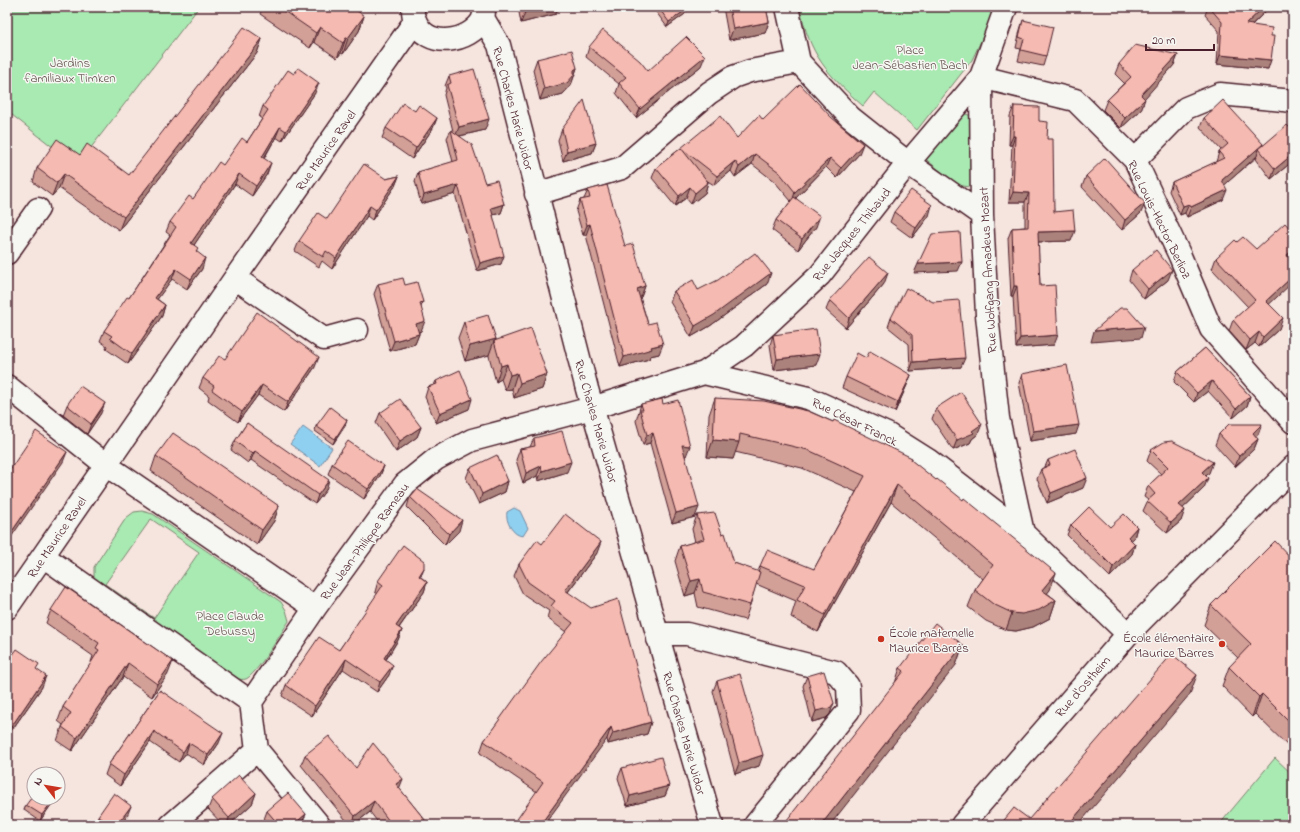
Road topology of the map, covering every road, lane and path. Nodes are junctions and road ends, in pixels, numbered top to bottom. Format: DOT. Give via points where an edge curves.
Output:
graph roads {
  1 [pos="787,7"];
  2 [pos="1006,7"];
  3 [pos="484,13"];
  4 [pos="414,14"];
  5 [pos="799,62"];
  6 [pos="981,77"];
  7 [pos="1293,101"];
  8 [pos="1135,160"];
  9 [pos="908,163"];
  10 [pos="536,194"];
  11 [pos="38,209"];
  12 [pos="982,215"];
  13 [pos="7,253"];
  14 [pos="235,278"];
  15 [pos="357,330"];
  16 [pos="704,373"];
  17 [pos="7,386"];
  18 [pos="592,408"];
  19 [pos="1293,422"];
  20 [pos="106,465"];
  21 [pos="1293,467"];
  22 [pos="1023,533"];
  23 [pos="43,556"];
  24 [pos="7,608"];
  25 [pos="315,608"];
  26 [pos="1128,634"];
  27 [pos="658,639"];
  28 [pos="251,702"];
  29 [pos="256,750"];
  30 [pos="171,825"];
  31 [pos="319,825"];
  32 [pos="712,825"];
  33 [pos="756,825"];
  34 [pos="962,825"];
  1 -- 5 [label="street"];
  2 -- 6 [label="street, Rue Wolfgang Amadeus Mozart"];
  3 -- 4 [label="street" via="467,35 442,41 425,34"];
  3 -- 10 [label="street, Rue Charles Marie Widor" via="499,45"];
  4 -- 14 [label="street, Rue Maurice Ravel"];
  5 -- 9 [label="street" via="850,117"];
  5 -- 10 [label="street" via="750,71 733,77 709,93 622,168"];
  6 -- 8 [label="street, Rue Louis-Hector Berlioz" via="1075,100"];
  6 -- 9 [label="street, Rue Jacques Thibaud"];
  6 -- 12 [label="street, Rue Wolfgang Amadeus Mozart"];
  7 -- 8 [label="street" via="1220,94 1186,108"];
  8 -- 19 [label="street, Rue Louis-Hector Berlioz" via="1211,329"];
  9 -- 12 [label="street"];
  9 -- 16 [label="street, Rue Jacques Thibaud" via="820,275 744,346"];
  10 -- 18 [label="street, Rue Charles Marie Widor"];
  11 -- 13 [label="street"];
  12 -- 22 [label="street, Rue Wolfgang Amadeus Mozart" via="987,315 998,418"];
  14 -- 15 [label="street" via="324,339"];
  14 -- 20 [label="street, Rue Maurice Ravel"];
  16 -- 18 [label="street"];
  16 -- 22 [label="street, Rue César Franck" via="808,398 887,434 928,460"];
  17 -- 20 [label="street"];
  18 -- 25 [label="street, Rue Jean-Philippe Rameau" via="472,440 436,459 405,484"];
  18 -- 27 [label="street, Rue Charles Marie Widor"];
  20 -- 23 [label="street, Rue Maurice Ravel"];
  20 -- 25 [label="street"];
  21 -- 26 [label="street, Rue d'Ostheim"];
  22 -- 26 [label="street, Rue César Franck"];
  23 -- 24 [label="street, Rue Maurice Ravel"];
  23 -- 28 [label="street"];
  25 -- 28 [label="street"];
  26 -- 34 [label="street, Rue d'Ostheim"];
  27 -- 32 [label="street, Rue Charles Marie Widor"];
  27 -- 33 [label="street" via="667,634 687,634 836,672 848,686 849,710"];
  28 -- 29 [label="street"];
  29 -- 30 [label="street"];
  29 -- 31 [label="street"];
}
